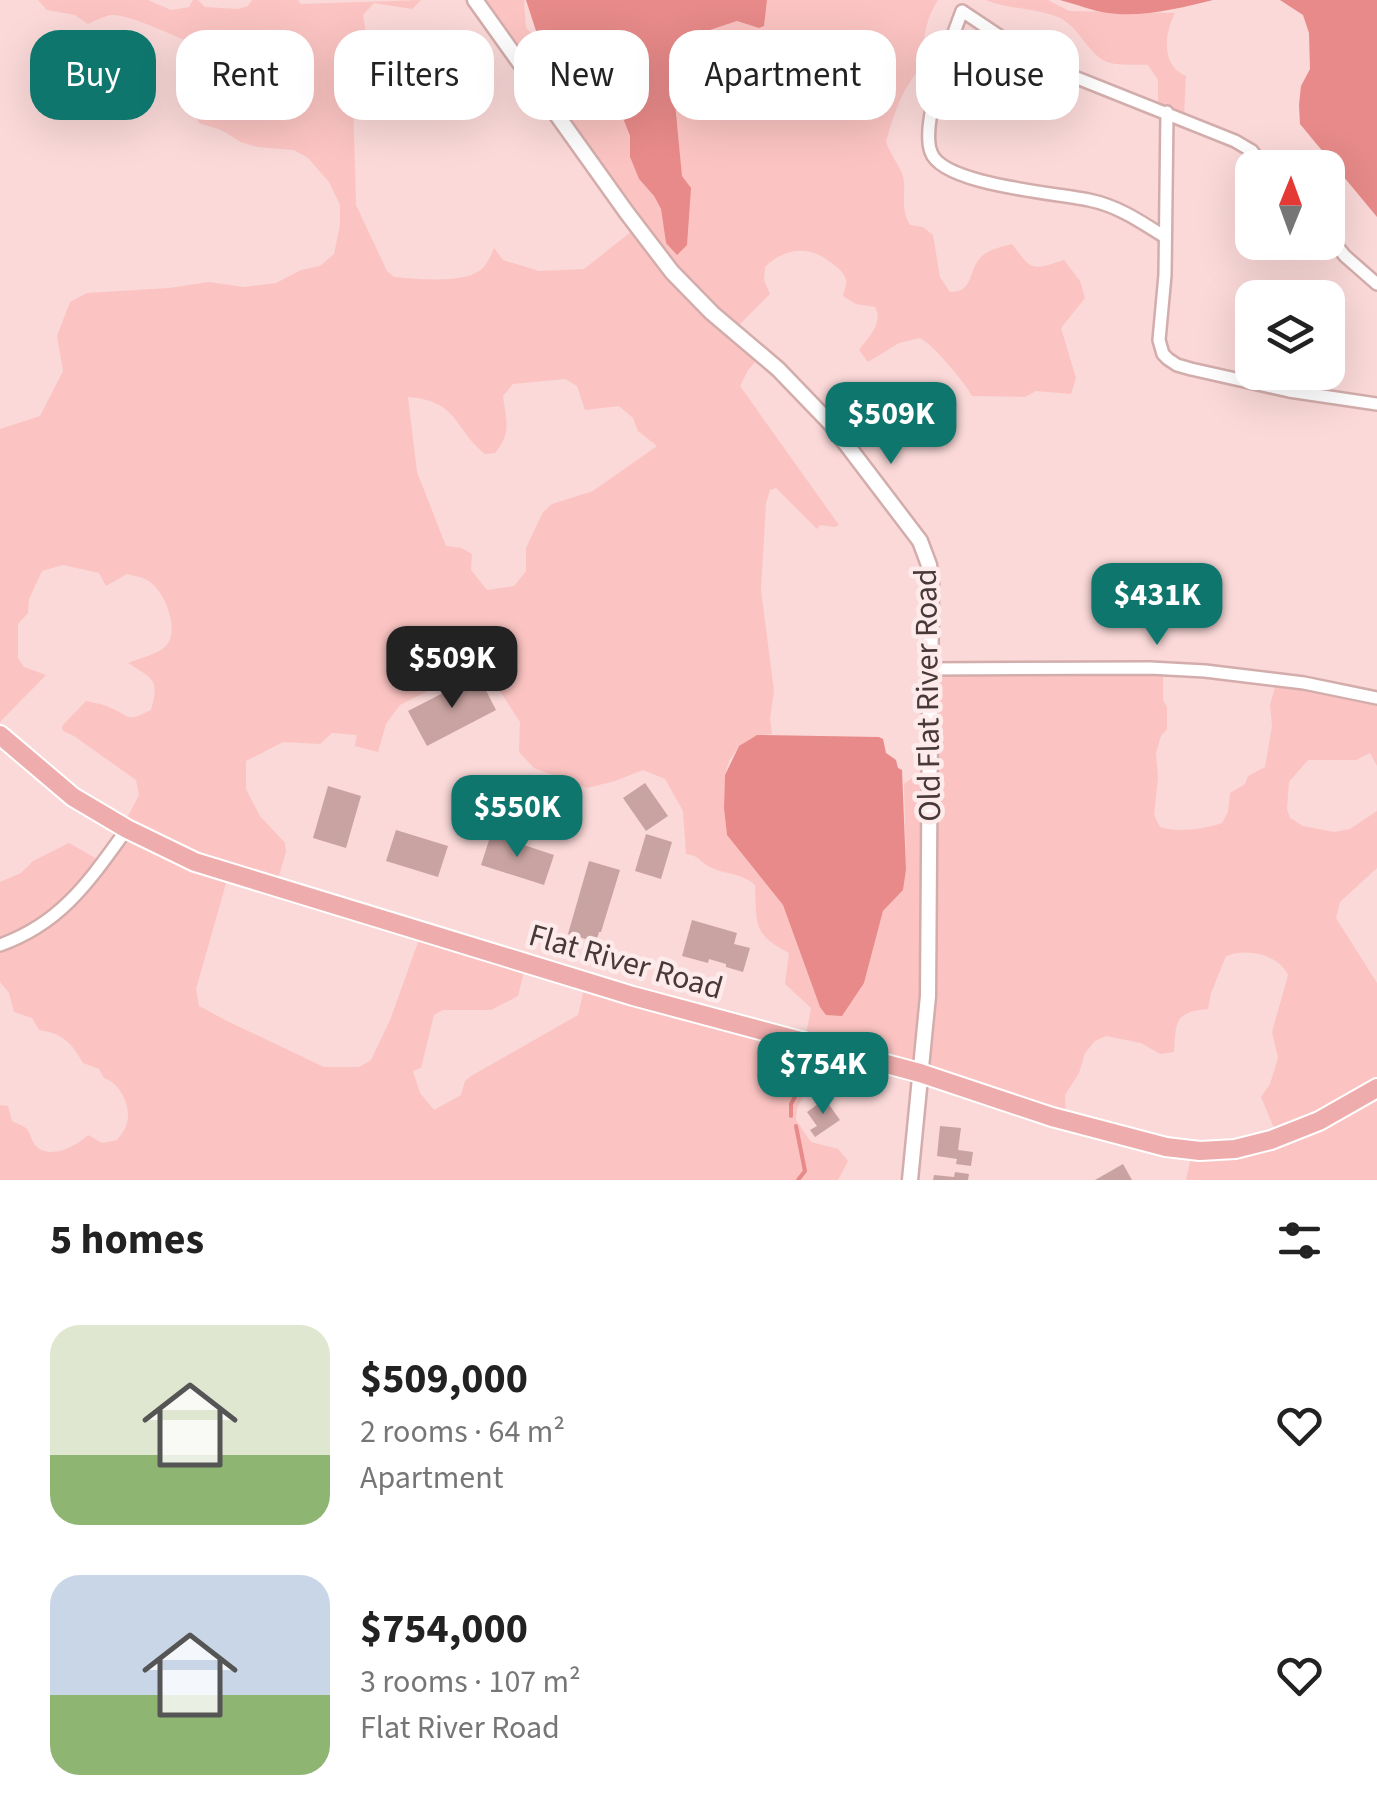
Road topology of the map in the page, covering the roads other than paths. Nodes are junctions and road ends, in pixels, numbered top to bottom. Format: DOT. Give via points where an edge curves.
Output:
graph roads {
  1 [pos="475,0"];
  2 [pos="1167,112"];
  3 [pos="1249,150"];
  4 [pos="1165,237"];
  5 [pos="1345,256"];
  6 [pos="1377,284"];
  7 [pos="1377,404"];
  8 [pos="930,669"];
  9 [pos="1377,698"];
  10 [pos="0,735"];
  11 [pos="127,830"];
  12 [pos="0,945"];
  13 [pos="920,1073"];
  14 [pos="1377,1088"];
  15 [pos="910,1180"];
  1 -- 8 [label="street, Old Flat River Road" via="672,272 831,424 920,540 931,582"];
  2 -- 3 [label="street"];
  2 -- 4 [label="street"];
  2 -- 4 [label="street" via="1052,68 962,11 928,126 930,152 949,171 1113,207"];
  4 -- 7 [label="street" via="1159,340 1168,359 1190,370"];
  5 -- 6 [label="street"];
  8 -- 9 [label="street" via="1205,671"];
  8 -- 13 [label="street, Old Flat River Road" via="928,996"];
  10 -- 11 [label="main road, Flat River Road" via="73,797"];
  11 -- 12 [label="street" via="53,918"];
  11 -- 13 [label="main road, Flat River Road" via="236,876 633,996"];
  13 -- 14 [label="main road, Flat River Road" via="1052,1116 1200,1150 1271,1140"];
  13 -- 15 [label="street, Old Flat River Road"];
}
